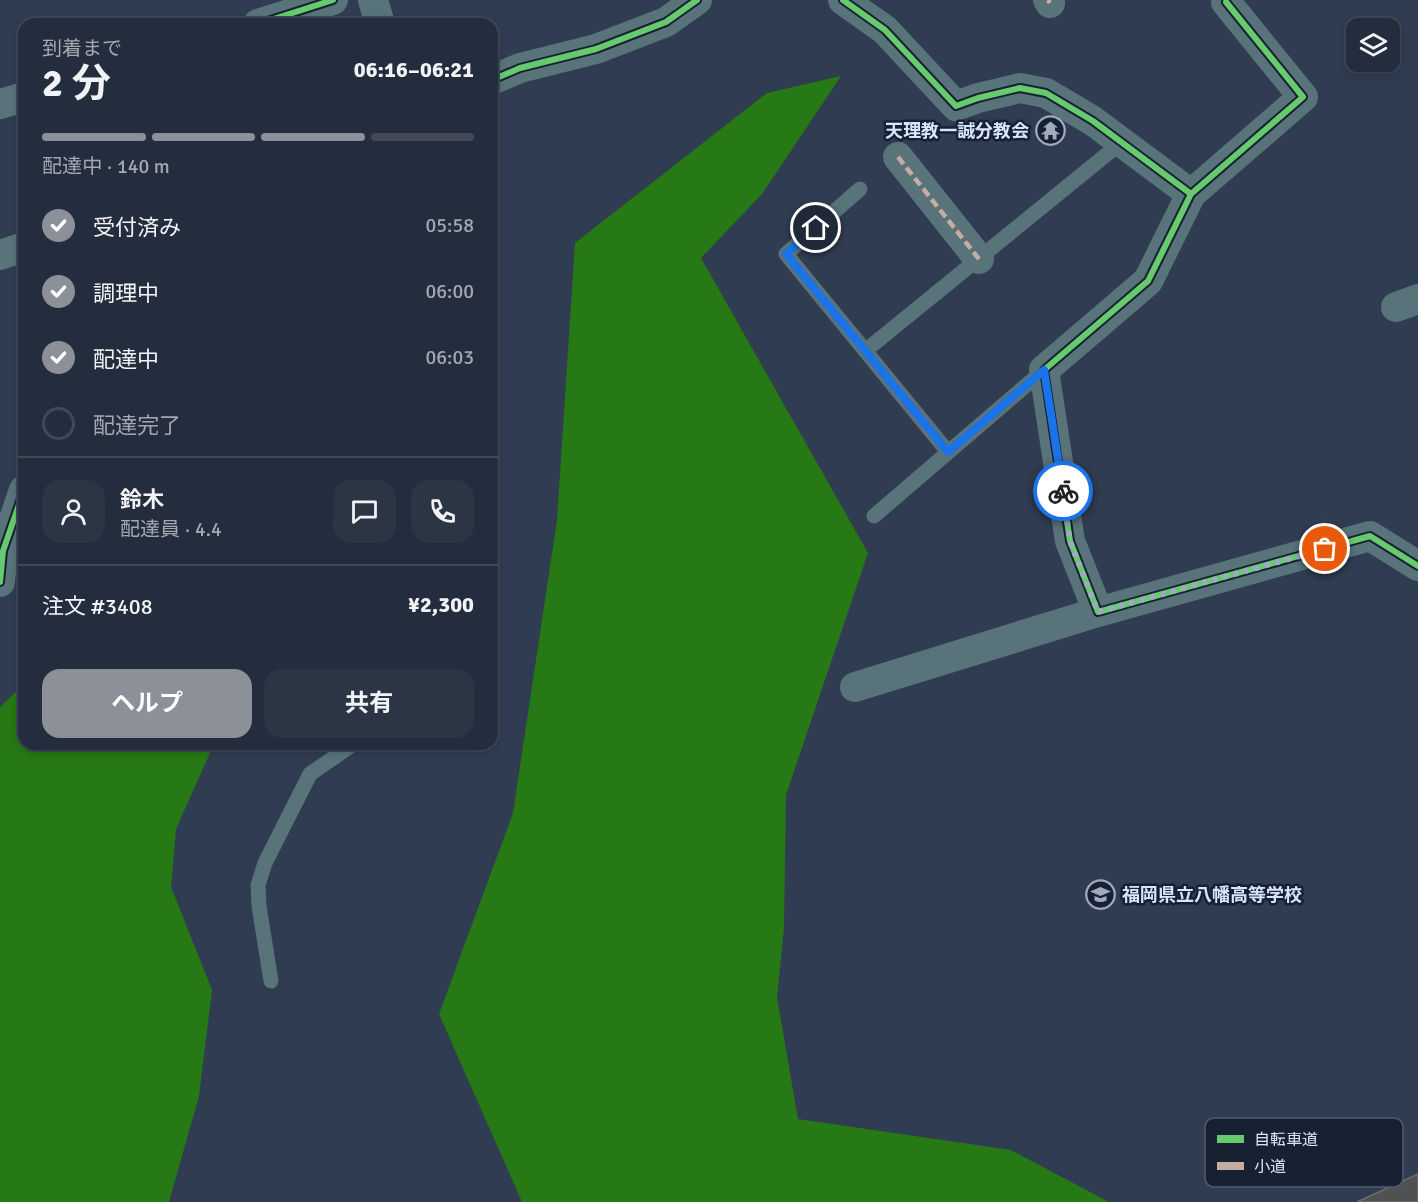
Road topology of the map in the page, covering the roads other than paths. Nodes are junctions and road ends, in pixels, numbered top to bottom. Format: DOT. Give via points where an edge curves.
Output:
graph roads {
  1 [pos="333,0"];
  2 [pos="373,0"];
  3 [pos="697,0"];
  4 [pos="843,0"];
  5 [pos="1226,2"];
  6 [pos="277,18"];
  7 [pos="378,18"];
  8 [pos="498,77"];
  9 [pos="18,99"];
  10 [pos="0,104"];
  11 [pos="1122,142"];
  12 [pos="898,157"];
  13 [pos="860,189"];
  14 [pos="1191,195"];
  15 [pos="18,249"];
  16 [pos="0,255"];
  17 [pos="979,259"];
  18 [pos="866,351"];
  19 [pos="1044,370"];
  20 [pos="948,452"];
  21 [pos="18,507"];
  22 [pos="874,516"];
  23 [pos="1418,566"];
  24 [pos="0,582"];
  25 [pos="1098,612"];
  26 [pos="855,687"];
  27 [pos="345,750"];
  28 [pos="271,981"];
  1 -- 6 [label="street"];
  2 -- 7 [label="street"];
  3 -- 8 [label="street" via="666,22 596,49"];
  4 -- 11 [label="street" via="885,30 956,106 1020,88 1046,93"];
  5 -- 14 [label="street" via="1303,97"];
  9 -- 10 [label="street"];
  11 -- 14 [label="street"];
  11 -- 17 [label="lane"];
  12 -- 17 [label="street"];
  13 -- 18 [label="lane" via="786,254"];
  14 -- 19 [label="street" via="1148,281"];
  15 -- 16 [label="street"];
  17 -- 18 [label="lane"];
  18 -- 20 [label="lane"];
  19 -- 20 [label="lane"];
  19 -- 25 [label="street" via="1070,541"];
  20 -- 22 [label="lane"];
  21 -- 24 [label="street" via="3,551"];
  23 -- 25 [label="street" via="1370,536"];
  25 -- 26 [label="street"];
  27 -- 28 [label="lane" via="310,774 265,863 258,885 259,906"];
}
